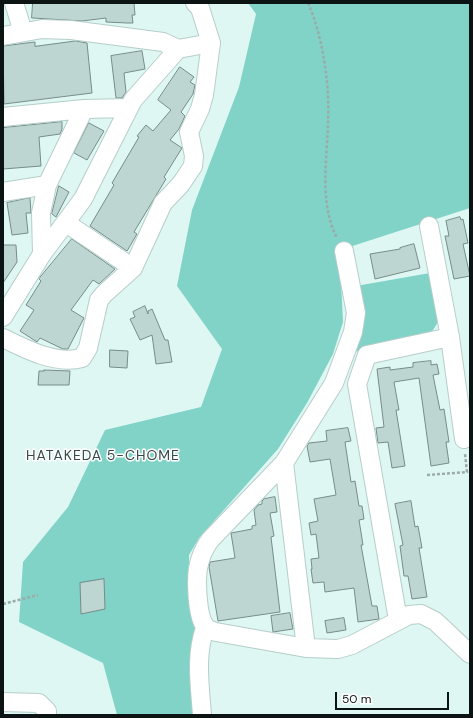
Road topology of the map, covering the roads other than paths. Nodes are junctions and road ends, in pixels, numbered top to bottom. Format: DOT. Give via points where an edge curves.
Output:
graph roads {
  1 [pos="14,3"];
  2 [pos="195,3"];
  3 [pos="23,32"];
  4 [pos="3,36"];
  5 [pos="211,43"];
  6 [pos="178,49"];
  7 [pos="129,108"];
  8 [pos="84,109"];
  9 [pos="3,117"];
  10 [pos="47,185"];
  11 [pos="3,192"];
  12 [pos="66,223"];
  13 [pos="429,226"];
  14 [pos="344,251"];
  15 [pos="42,254"];
  16 [pos="133,268"];
  17 [pos="3,317"];
  18 [pos="450,337"];
  19 [pos="3,338"];
  20 [pos="343,360"];
  21 [pos="362,370"];
  22 [pos="464,439"];
  23 [pos="284,463"];
  24 [pos="398,620"];
  25 [pos="205,628"];
  26 [pos="306,648"];
  27 [pos="470,654"];
  28 [pos="3,702"];
  29 [pos="47,715"];
  30 [pos="202,715"];
  1 -- 3 [label="street"];
  2 -- 5 [label="street" via="200,8"];
  3 -- 4 [label="street"];
  3 -- 6 [label="street" via="42,29 70,30 163,42"];
  5 -- 6 [label="street"];
  5 -- 16 [label="street" via="204,95 189,132 194,156 193,166 181,184 163,203"];
  6 -- 7 [label="street" via="132,100"];
  7 -- 8 [label="street"];
  7 -- 12 [label="street" via="86,193"];
  8 -- 9 [label="street"];
  8 -- 10 [label="street"];
  10 -- 11 [label="street"];
  10 -- 15 [label="street" via="41,213"];
  12 -- 15 [label="street"];
  12 -- 16 [label="street"];
  13 -- 18 [label="street"];
  14 -- 20 [label="street" via="356,313 353,332"];
  15 -- 17 [label="street"];
  16 -- 19 [label="street" via="99,300 88,348 82,358 74,360 45,356"];
  18 -- 21 [label="street" via="367,355"];
  18 -- 22 [label="street"];
  20 -- 21 [label="street"];
  20 -- 23 [label="street" via="334,383"];
  21 -- 24 [label="street" via="357,384"];
  23 -- 25 [label="street" via="203,550 198,568 197,591 201,619"];
  23 -- 26 [label="street"];
  24 -- 26 [label="street" via="352,645 338,649"];
  24 -- 27 [label="street" via="409,615 421,614 435,621"];
  25 -- 26 [label="street"];
  25 -- 30 [label="street" via="200,644 199,669"];
  28 -- 29 [label="street" via="39,703 47,711"];
}
